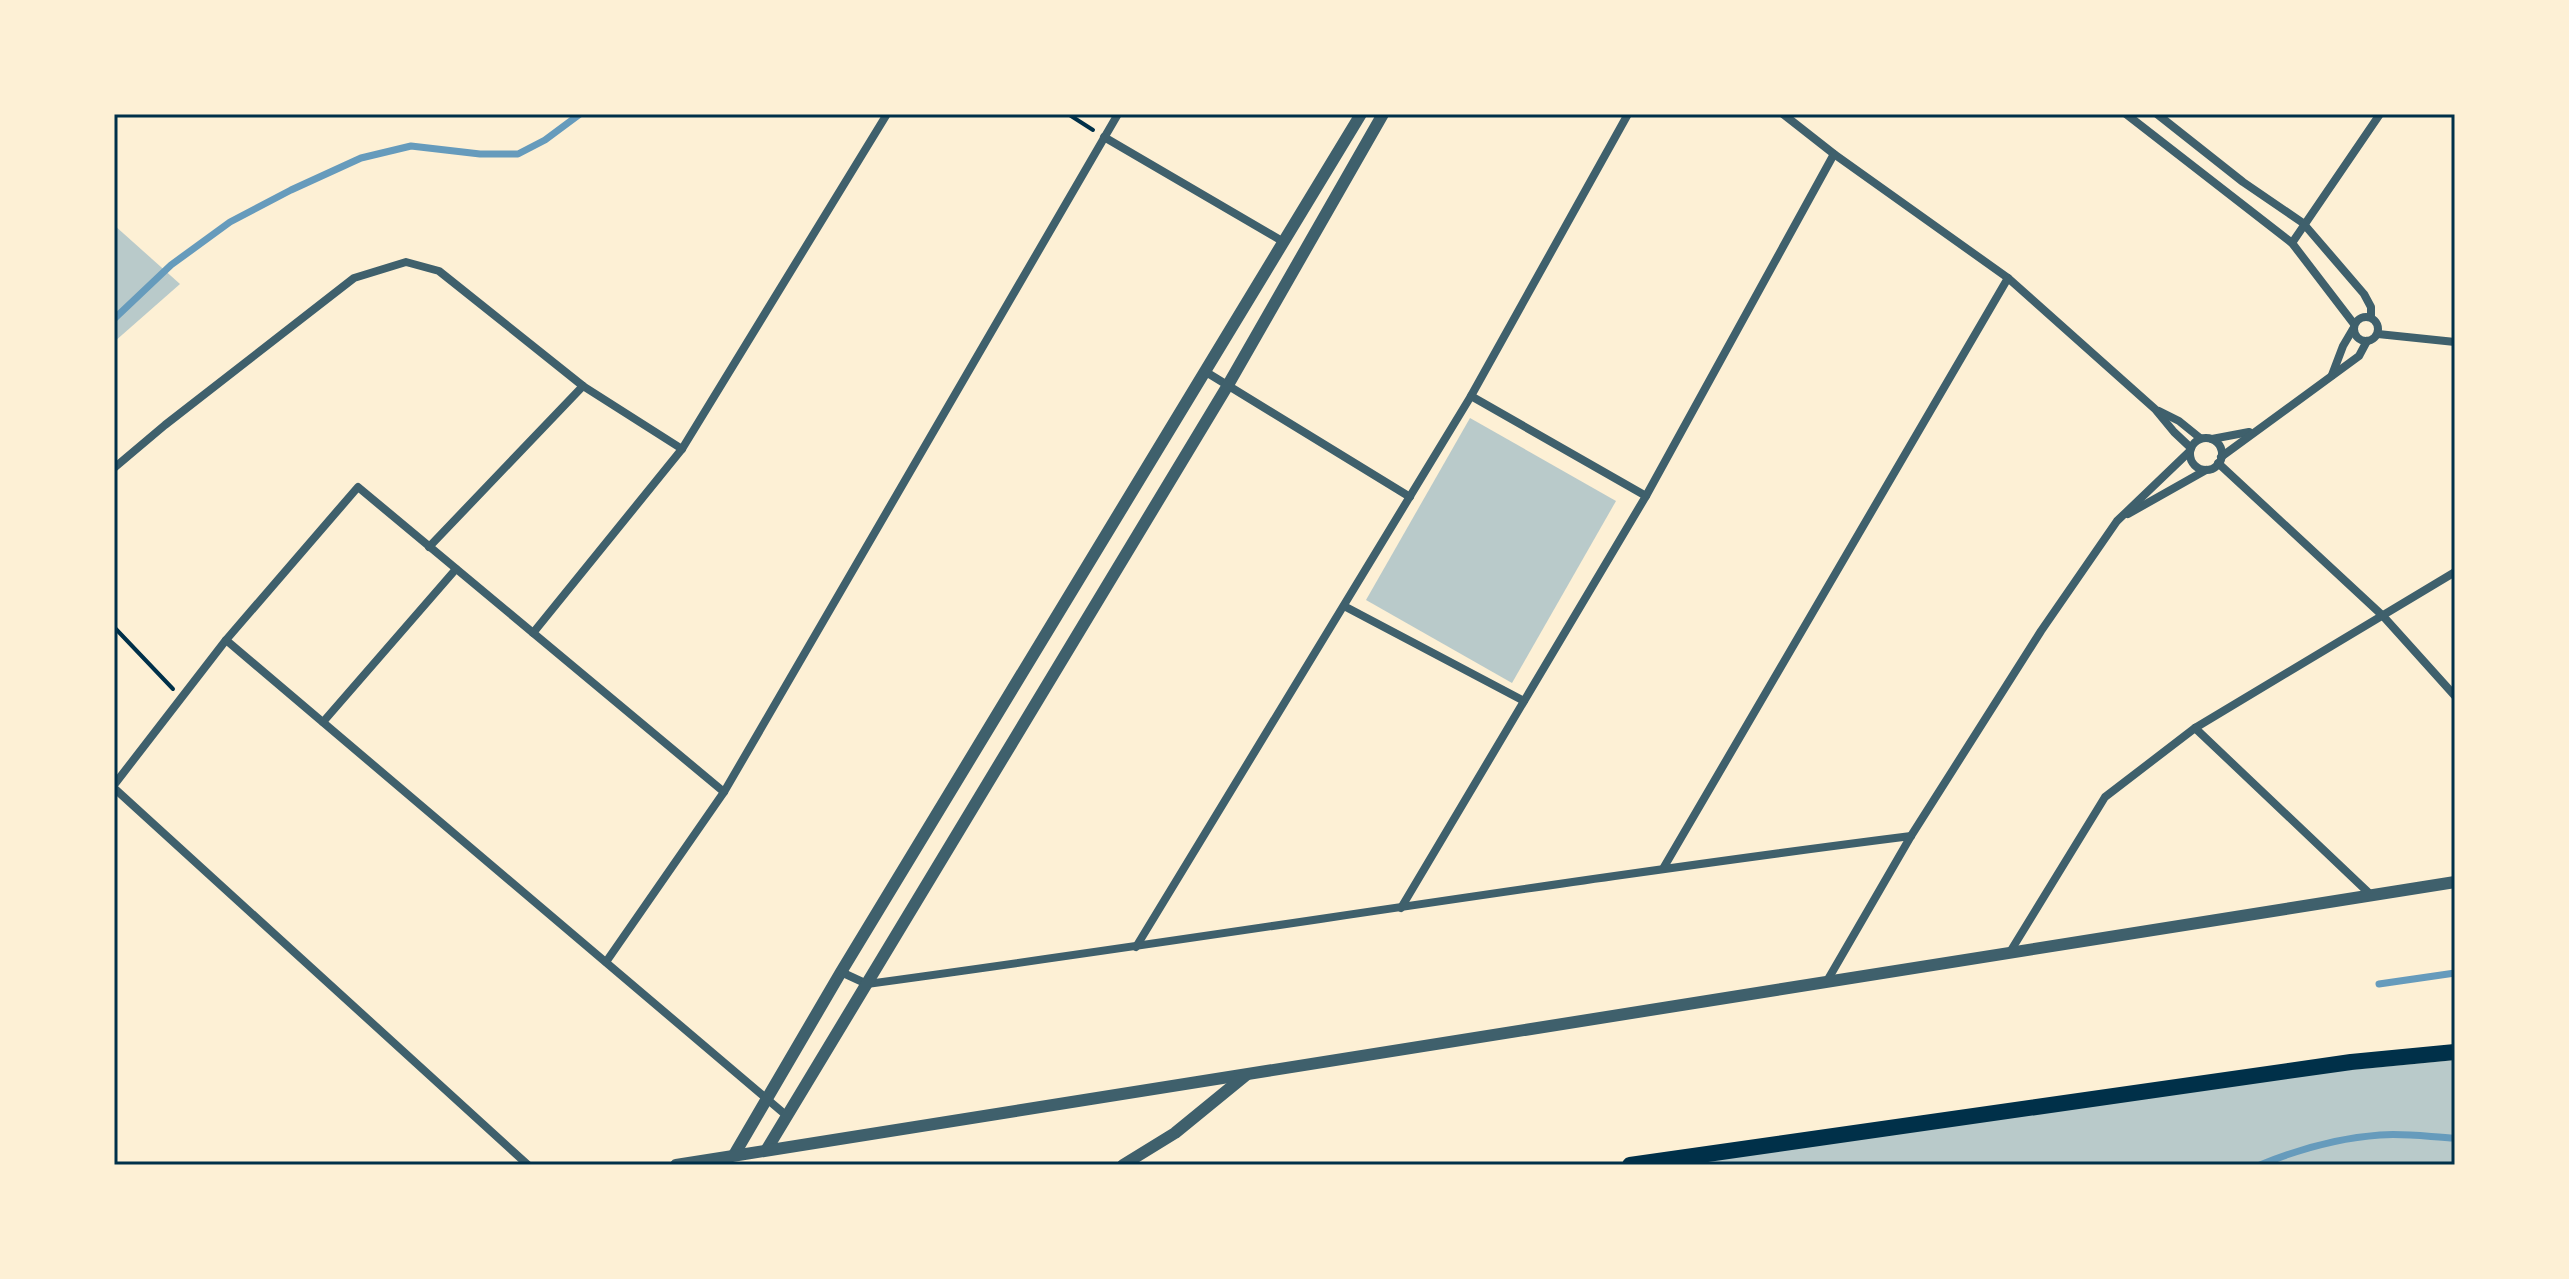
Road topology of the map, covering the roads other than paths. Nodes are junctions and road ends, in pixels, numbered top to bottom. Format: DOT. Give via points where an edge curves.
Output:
graph roads {
  1 [pos="887,114"];
  2 [pos="1118,114"];
  3 [pos="1361,114"];
  4 [pos="1383,114"];
  5 [pos="1628,114"];
  6 [pos="1783,114"];
  7 [pos="2126,114"];
  8 [pos="2157,114"];
  9 [pos="2380,114"];
  10 [pos="1104,137"];
  11 [pos="1834,154"];
  12 [pos="2303,223"];
  13 [pos="1282,241"];
  14 [pos="2292,243"];
  15 [pos="2008,278"];
  16 [pos="2371,317"];
  17 [pos="2354,327"];
  18 [pos="2378,334"];
  19 [pos="2367,341"];
  20 [pos="2455,342"];
  21 [pos="1206,372"];
  22 [pos="2331,377"];
  23 [pos="1228,385"];
  24 [pos="583,386"];
  25 [pos="1471,396"];
  26 [pos="2155,409"];
  27 [pos="2254,431"];
  28 [pos="2200,438"];
  29 [pos="2212,439"];
  30 [pos="682,449"];
  31 [pos="2190,449"];
  32 [pos="2220,460"];
  33 [pos="114,468"];
  34 [pos="2206,470"];
  35 [pos="1646,496"];
  36 [pos="1410,497"];
  37 [pos="2117,521"];
  38 [pos="429,547"];
  39 [pos="456,569"];
  40 [pos="2455,572"];
  41 [pos="1344,606"];
  42 [pos="2383,616"];
  43 [pos="533,633"];
  44 [pos="226,640"];
  45 [pos="2455,696"];
  46 [pos="1524,701"];
  47 [pos="323,722"];
  48 [pos="2195,728"];
  49 [pos="114,787"];
  50 [pos="724,792"];
  51 [pos="1911,836"];
  52 [pos="1664,867"];
  53 [pos="2455,882"];
  54 [pos="2371,895"];
  55 [pos="1401,908"];
  56 [pos="1136,947"];
  57 [pos="2010,952"];
  58 [pos="606,962"];
  59 [pos="841,972"];
  60 [pos="1827,981"];
  61 [pos="867,984"];
  62 [pos="2455,1052"];
  63 [pos="1249,1073"];
  64 [pos="766,1097"];
  65 [pos="787,1116"];
  66 [pos="767,1149"];
  67 [pos="734,1155"];
  68 [pos="528,1165"];
  69 [pos="676,1165"];
  70 [pos="1123,1165"];
  71 [pos="1630,1165"];
  1 -- 30 [label="street"];
  2 -- 10 [label="street"];
  3 -- 13 [label="street"];
  4 -- 23 [label="street"];
  5 -- 25 [label="street"];
  6 -- 11 [label="street"];
  7 -- 14 [label="street"];
  8 -- 12 [label="street"];
  9 -- 12 [label="street"];
  10 -- 13 [label="street"];
  10 -- 50 [label="street"];
  11 -- 15 [label="street"];
  11 -- 35 [label="street"];
  12 -- 14 [label="street"];
  12 -- 16 [label="street" via="2364,294"];
  13 -- 21 [label="street"];
  14 -- 17 [label="street"];
  15 -- 26 [label="street"];
  15 -- 52 [label="street"];
  16 -- 17 [label="street" via="2364,316"];
  16 -- 18 [label="street"];
  17 -- 19 [label="street" via="2356,336"];
  17 -- 22 [label="street"];
  18 -- 19 [label="street"];
  18 -- 20 [label="street"];
  19 -- 22 [label="street" via="2359,356"];
  21 -- 23 [label="street"];
  21 -- 59 [label="street"];
  22 -- 27 [label="street"];
  23 -- 36 [label="street"];
  23 -- 61 [label="street"];
  24 -- 30 [label="street"];
  24 -- 33 [label="street" via="439,271 406,262 354,278"];
  24 -- 38 [label="street"];
  25 -- 35 [label="street"];
  25 -- 36 [label="street"];
  26 -- 28 [label="street"];
  26 -- 31 [label="street"];
  27 -- 29 [label="street"];
  27 -- 32 [label="street"];
  28 -- 29 [label="street"];
  28 -- 31 [label="street"];
  29 -- 32 [label="street" via="2218,443"];
  30 -- 43 [label="street"];
  31 -- 34 [label="street" via="2193,464"];
  31 -- 37 [label="street"];
  32 -- 34 [label="street"];
  32 -- 42 [label="street"];
  34 -- 37 [label="street"];
  35 -- 46 [label="street"];
  36 -- 41 [label="street"];
  37 -- 51 [label="street"];
  38 -- 39 [label="street"];
  38 -- 44 [label="street" via="358,487"];
  39 -- 43 [label="street"];
  39 -- 47 [label="street"];
  40 -- 42 [label="street"];
  41 -- 46 [label="street"];
  41 -- 56 [label="street"];
  42 -- 45 [label="street"];
  42 -- 48 [label="street"];
  43 -- 50 [label="street"];
  44 -- 47 [label="street"];
  44 -- 49 [label="street"];
  46 -- 55 [label="street"];
  47 -- 58 [label="street"];
  48 -- 54 [label="street"];
  48 -- 57 [label="street" via="2105,797"];
  49 -- 68 [label="street"];
  50 -- 58 [label="street"];
  51 -- 52 [label="street"];
  51 -- 60 [label="street"];
  52 -- 55 [label="street"];
  53 -- 54 [label="street"];
  54 -- 57 [label="street"];
  55 -- 56 [label="street"];
  56 -- 61 [label="street"];
  57 -- 60 [label="street"];
  58 -- 64 [label="street"];
  59 -- 61 [label="street"];
  59 -- 64 [label="street"];
  60 -- 63 [label="street"];
  61 -- 65 [label="street"];
  62 -- 71 [label="main road" via="2351,1062"];
  63 -- 66 [label="street"];
  63 -- 70 [label="street" via="1175,1133"];
  64 -- 65 [label="street"];
  64 -- 67 [label="street"];
  65 -- 66 [label="street"];
  66 -- 67 [label="street"];
  67 -- 69 [label="street"];
}
